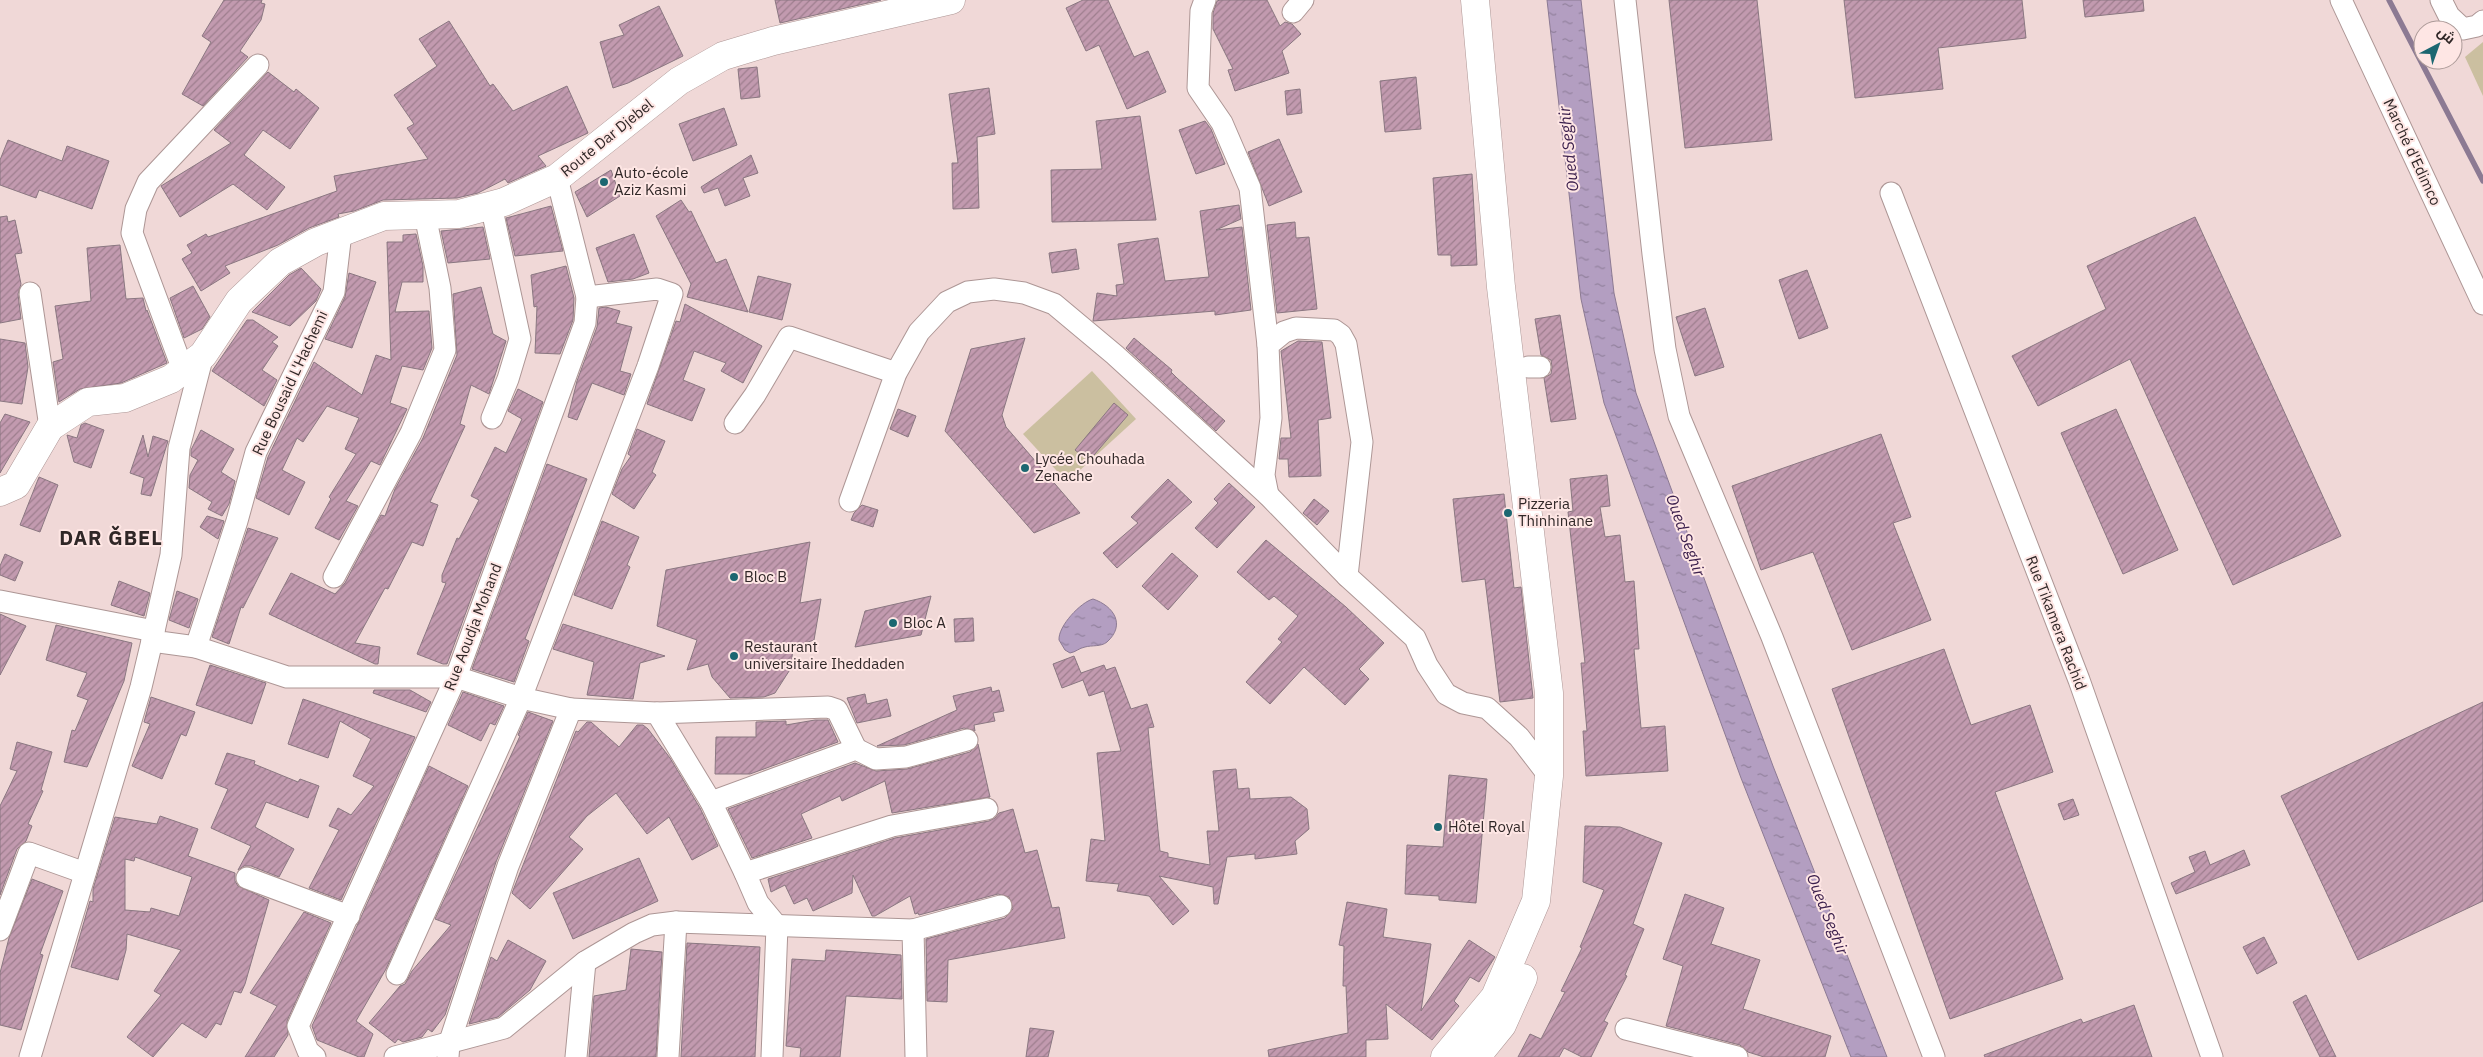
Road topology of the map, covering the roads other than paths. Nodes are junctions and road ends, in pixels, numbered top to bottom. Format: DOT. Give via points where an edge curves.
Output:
graph roads {
  1 [pos="951,0"];
  2 [pos="1205,0"];
  3 [pos="1474,0"];
  4 [pos="1490,0"];
  5 [pos="1625,0"];
  6 [pos="2342,0"];
  7 [pos="2441,0"];
  8 [pos="2483,22"];
  9 [pos="258,65"];
  10 [pos="557,178"];
  11 [pos="1891,193"];
  12 [pos="491,205"];
  13 [pos="425,215"];
  14 [pos="341,233"];
  15 [pos="30,293"];
  16 [pos="587,297"];
  17 [pos="2483,304"];
  18 [pos="1268,345"];
  19 [pos="193,362"];
  20 [pos="896,373"];
  21 [pos="492,418"];
  22 [pos="735,423"];
  23 [pos="50,427"];
  24 [pos="0,492"];
  25 [pos="1268,494"];
  26 [pos="850,501"];
  27 [pos="1347,576"];
  28 [pos="334,577"];
  29 [pos="0,600"];
  30 [pos="153,636"];
  31 [pos="196,647"];
  32 [pos="456,677"];
  33 [pos="521,698"];
  34 [pos="571,709"];
  35 [pos="657,713"];
  36 [pos="967,740"];
  37 [pos="856,749"];
  38 [pos="1549,776"];
  39 [pos="711,802"];
  40 [pos="987,809"];
  41 [pos="746,873"];
  42 [pos="85,874"];
  43 [pos="246,878"];
  44 [pos="1001,906"];
  45 [pos="348,916"];
  46 [pos="676,922"];
  47 [pos="777,926"];
  48 [pos="0,930"];
  49 [pos="913,930"];
  50 [pos="585,962"];
  51 [pos="397,974"];
  52 [pos="1626,1029"];
  53 [pos="449,1051"];
  54 [pos="1698,1052"];
  55 [pos="30,1057"];
  56 [pos="315,1057"];
  57 [pos="395,1057"];
  58 [pos="576,1057"];
  59 [pos="668,1057"];
  60 [pos="772,1057"];
  61 [pos="916,1057"];
  62 [pos="1445,1057"];
  63 [pos="1476,1057"];
  64 [pos="1737,1057"];
  65 [pos="1934,1057"];
  66 [pos="2212,1057"];
  1 -- 10 [label="street, Route Dar Djebel" via="773,41 723,56 679,81"];
  2 -- 18 [label="street" via="1200,12 1198,88 1222,123 1250,188"];
  3 -- 38 [label="street" via="1501,287 1549,693"];
  4 -- 63 [label="street" via="1534,367 1562,660 1566,777 1554,895 1538,943 1502,1025"];
  5 -- 65 [label="street" via="1655,273 1665,349 1679,416 1772,637"];
  6 -- 17 [label="street, Marché d'Edimco"];
  7 -- 8 [label="street" via="2449,16 2463,29"];
  9 -- 19 [label="street" via="148,182 136,209 132,233"];
  10 -- 12 [label="street, Route Dar Djebel"];
  10 -- 16 [label="street, Rue Aoudja Mohand"];
  11 -- 66 [label="street, Rue Tikamera Rachid" via="2079,680"];
  12 -- 13 [label="street, Route Dar Djebel" via="459,214"];
  12 -- 21 [label="street" via="520,339"];
  13 -- 14 [label="street, Route Dar Djebel" via="384,216"];
  13 -- 28 [label="street" via="440,288 445,350 411,433"];
  14 -- 19 [label="street, Route Dar Djebel" via="316,242 280,262 239,301"];
  14 -- 31 [label="street, Rue Bousaid L'Hachemi" via="334,292 256,452"];
  15 -- 23 [label="street"];
  16 -- 32 [label="street, Rue Aoudja Mohand" via="585,322"];
  16 -- 33 [label="street" via="658,289 672,294 648,366"];
  18 -- 25 [label="street" via="1271,418 1264,474"];
  18 -- 27 [label="street" via="1284,332 1296,328 1334,330 1346,344 1362,442"];
  19 -- 23 [label="street, Route Dar Djebel" via="171,379 125,398 88,402"];
  19 -- 30 [label="street" via="179,448 171,555"];
  20 -- 22 [label="street" via="789,337"];
  20 -- 25 [label="street" via="919,332 947,302 968,292 994,289 1024,293 1054,304"];
  20 -- 26 [label="street"];
  23 -- 24 [label="street, Route Dar Djebel" via="16,485"];
  25 -- 27 [label="street"];
  27 -- 38 [label="street" via="1416,638 1446,694 1463,703 1487,708 1519,737"];
  29 -- 30 [label="street"];
  30 -- 31 [label="street"];
  30 -- 42 [label="street"];
  31 -- 32 [label="street" via="287,677"];
  32 -- 33 [label="street"];
  32 -- 45 [label="street, Rue Aoudja Mohand"];
  33 -- 34 [label="street"];
  33 -- 51 [label="street"];
  34 -- 35 [label="street"];
  34 -- 53 [label="street" via="508,866"];
  35 -- 37 [label="street" via="828,707 837,710"];
  35 -- 39 [label="street"];
  36 -- 37 [label="street" via="906,757 876,760"];
  37 -- 39 [label="street"];
  38 -- 62 [label="street" via="1536,901 1495,997"];
  39 -- 41 [label="street"];
  40 -- 41 [label="street" via="892,826"];
  41 -- 47 [label="street" via="758,903"];
  42 -- 48 [label="street" via="29,853"];
  42 -- 55 [label="street"];
  43 -- 45 [label="street"];
  44 -- 49 [label="street"];
  45 -- 56 [label="street, Rue Aoudja Mohand" via="298,1026 308,1051"];
  46 -- 47 [label="street"];
  46 -- 50 [label="street" via="652,925"];
  46 -- 59 [label="street"];
  47 -- 49 [label="street"];
  47 -- 60 [label="street"];
  49 -- 61 [label="street"];
  50 -- 53 [label="street" via="504,1028"];
  50 -- 58 [label="street"];
  52 -- 54 [label="street"];
  53 -- 57 [label="street"];
  54 -- 64 [label="street"];
}
